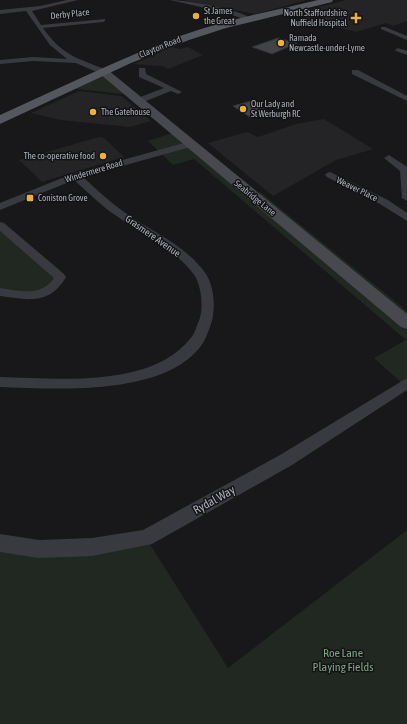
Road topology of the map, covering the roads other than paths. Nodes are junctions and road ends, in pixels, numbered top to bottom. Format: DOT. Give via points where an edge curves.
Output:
graph roads {
  1 [pos="75,0"];
  2 [pos="173,0"];
  3 [pos="330,0"];
  4 [pos="28,9"];
  5 [pos="0,12"];
  6 [pos="249,19"];
  7 [pos="103,20"];
  8 [pos="39,27"];
  9 [pos="383,28"];
  10 [pos="407,38"];
  11 [pos="398,50"];
  12 [pos="64,54"];
  13 [pos="407,54"];
  14 [pos="53,59"];
  15 [pos="0,62"];
  16 [pos="79,62"];
  17 [pos="142,70"];
  18 [pos="104,72"];
  19 [pos="355,72"];
  20 [pos="407,99"];
  21 [pos="138,100"];
  22 [pos="0,120"];
  23 [pos="191,144"];
  24 [pos="389,158"];
  25 [pos="330,175"];
  26 [pos="75,176"];
  27 [pos="407,199"];
  28 [pos="384,202"];
  29 [pos="0,207"];
  30 [pos="407,218"];
  31 [pos="0,225"];
  32 [pos="0,292"];
  33 [pos="407,323"];
  34 [pos="0,382"];
  35 [pos="407,383"];
  36 [pos="0,543"];
  1 -- 4 [label="street"];
  2 -- 6 [label="street" via="230,12"];
  3 -- 6 [label="main road, Clayton Road"];
  4 -- 5 [label="street"];
  4 -- 8 [label="street"];
  6 -- 18 [label="main road, Clayton Road" via="185,38"];
  7 -- 8 [label="street, Derby Place"];
  8 -- 12 [label="street"];
  9 -- 10 [label="street"];
  11 -- 13 [label="street"];
  12 -- 14 [label="street"];
  12 -- 16 [label="street"];
  14 -- 15 [label="street"];
  14 -- 16 [label="street"];
  16 -- 18 [label="street"];
  17 -- 21 [label="street" via="142,74 174,91"];
  18 -- 21 [label="street, Seabridge Lane"];
  18 -- 22 [label="main road, Clayton Road"];
  19 -- 20 [label="street"];
  21 -- 23 [label="street, Seabridge Lane"];
  23 -- 26 [label="street, Windermere Road"];
  23 -- 33 [label="street, Seabridge Lane"];
  24 -- 27 [label="street" via="405,170"];
  25 -- 28 [label="street, Weaver Place"];
  26 -- 29 [label="street, Windermere Road"];
  26 -- 34 [label="street, Grasmere Avenue" via="120,214 182,255 201,276 206,291 208,316 197,341 183,355 164,366 133,378 78,384"];
  27 -- 28 [label="street, Weaver Place"];
  28 -- 30 [label="street, Weaver Place"];
  31 -- 32 [label="street" via="60,277 56,287 44,294 28,296"];
  35 -- 36 [label="street, Rydal Way" via="286,460 146,538 92,547 39,549"];
}
